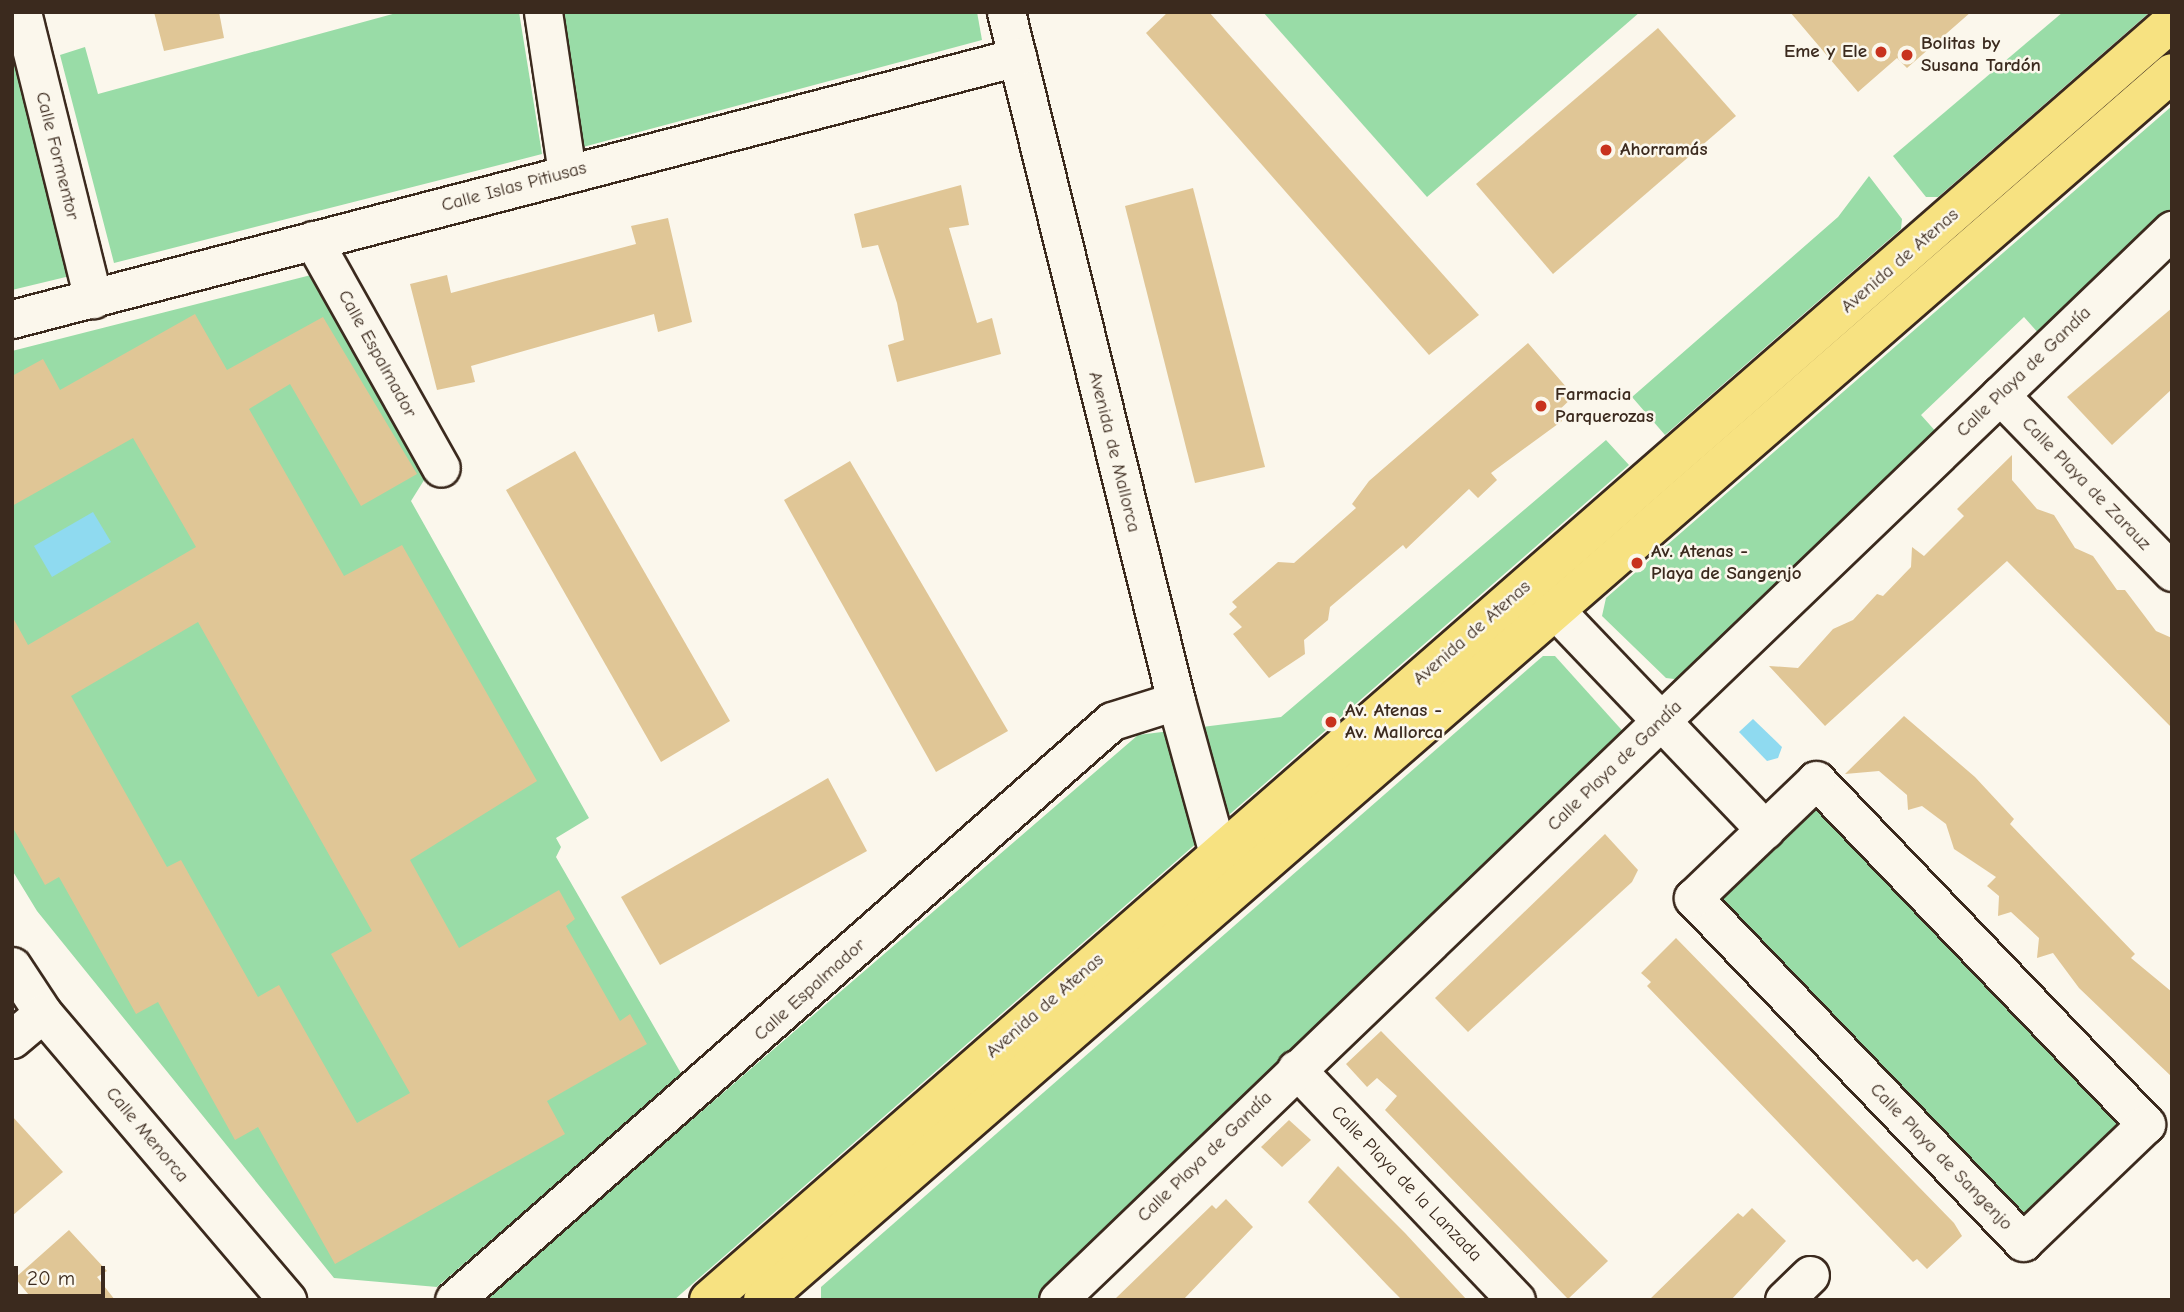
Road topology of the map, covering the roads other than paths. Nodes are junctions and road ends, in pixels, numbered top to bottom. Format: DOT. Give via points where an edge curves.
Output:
graph roads {
  1 [pos="22,12"];
  2 [pos="543,12"];
  3 [pos="1006,12"];
  4 [pos="2172,22"];
  5 [pos="1017,57"];
  6 [pos="2172,73"];
  7 [pos="567,173"];
  8 [pos="2172,230"];
  9 [pos="313,240"];
  10 [pos="93,299"];
  11 [pos="12,319"];
  12 [pos="2000,395"];
  13 [pos="441,468"];
  14 [pos="2172,572"];
  15 [pos="1542,597"];
  16 [pos="1176,701"];
  17 [pos="1662,722"];
  18 [pos="1765,830"];
  19 [pos="1218,853"];
  20 [pos="1243,882"];
  21 [pos="12,966"];
  22 [pos="43,1013"];
  23 [pos="12,1039"];
  24 [pos="1296,1069"];
  25 [pos="1810,1275"];
  26 [pos="774,1286"];
  27 [pos="287,1300"];
  28 [pos="454,1300"];
  29 [pos="709,1300"];
  30 [pos="1058,1300"];
  31 [pos="1516,1300"];
  32 [pos="1784,1300"];
  1 -- 10 [label="street, Calle Formentor"];
  2 -- 7 [label="street"];
  3 -- 5 [label="street, Avenida de Mallorca"];
  4 -- 15 [label="main road, Avenida de Atenas"];
  5 -- 7 [label="street, Calle Islas Pitiusas"];
  5 -- 16 [label="street, Avenida de Mallorca"];
  6 -- 15 [label="main road, Avenida de Atenas"];
  7 -- 9 [label="street, Calle Islas Pitiusas"];
  8 -- 12 [label="street, Calle Playa de Gandía"];
  9 -- 10 [label="street, Calle Islas Pitiusas"];
  9 -- 13 [label="street, Calle Espalmador"];
  10 -- 11 [label="street, Calle Islas Pitiusas"];
  12 -- 14 [label="street, Calle Playa de Zarauz"];
  12 -- 17 [label="street, Calle Playa de Gandía"];
  15 -- 17 [label="street"];
  15 -- 19 [label="main road, Avenida de Atenas"];
  15 -- 20 [label="main road, Avenida de Atenas"];
  16 -- 19 [label="street, Avenida de Mallorca"];
  16 -- 28 [label="street, Calle Espalmador" via="1112,721"];
  17 -- 18 [label="street"];
  17 -- 24 [label="street, Calle Playa de Gandía"];
  18 -- 18 [label="street, Calle Playa de Sangenjo" via="1693,898 2023,1242 2146,1124 1816,780"];
  19 -- 20 [label="street, Avenida de Mallorca"];
  19 -- 26 [label="main road, Avenida de Atenas"];
  20 -- 26 [label="main road, Avenida de Atenas"];
  21 -- 22 [label="street, Calle Menorca"];
  22 -- 23 [label="street"];
  22 -- 27 [label="street, Calle Menorca"];
  24 -- 30 [label="street, Calle Playa de Gandía"];
  24 -- 31 [label="street, Calle Playa de la Lanzada"];
  25 -- 32 [label="street"];
  26 -- 29 [label="main road, Avenida de Atenas"];
}
